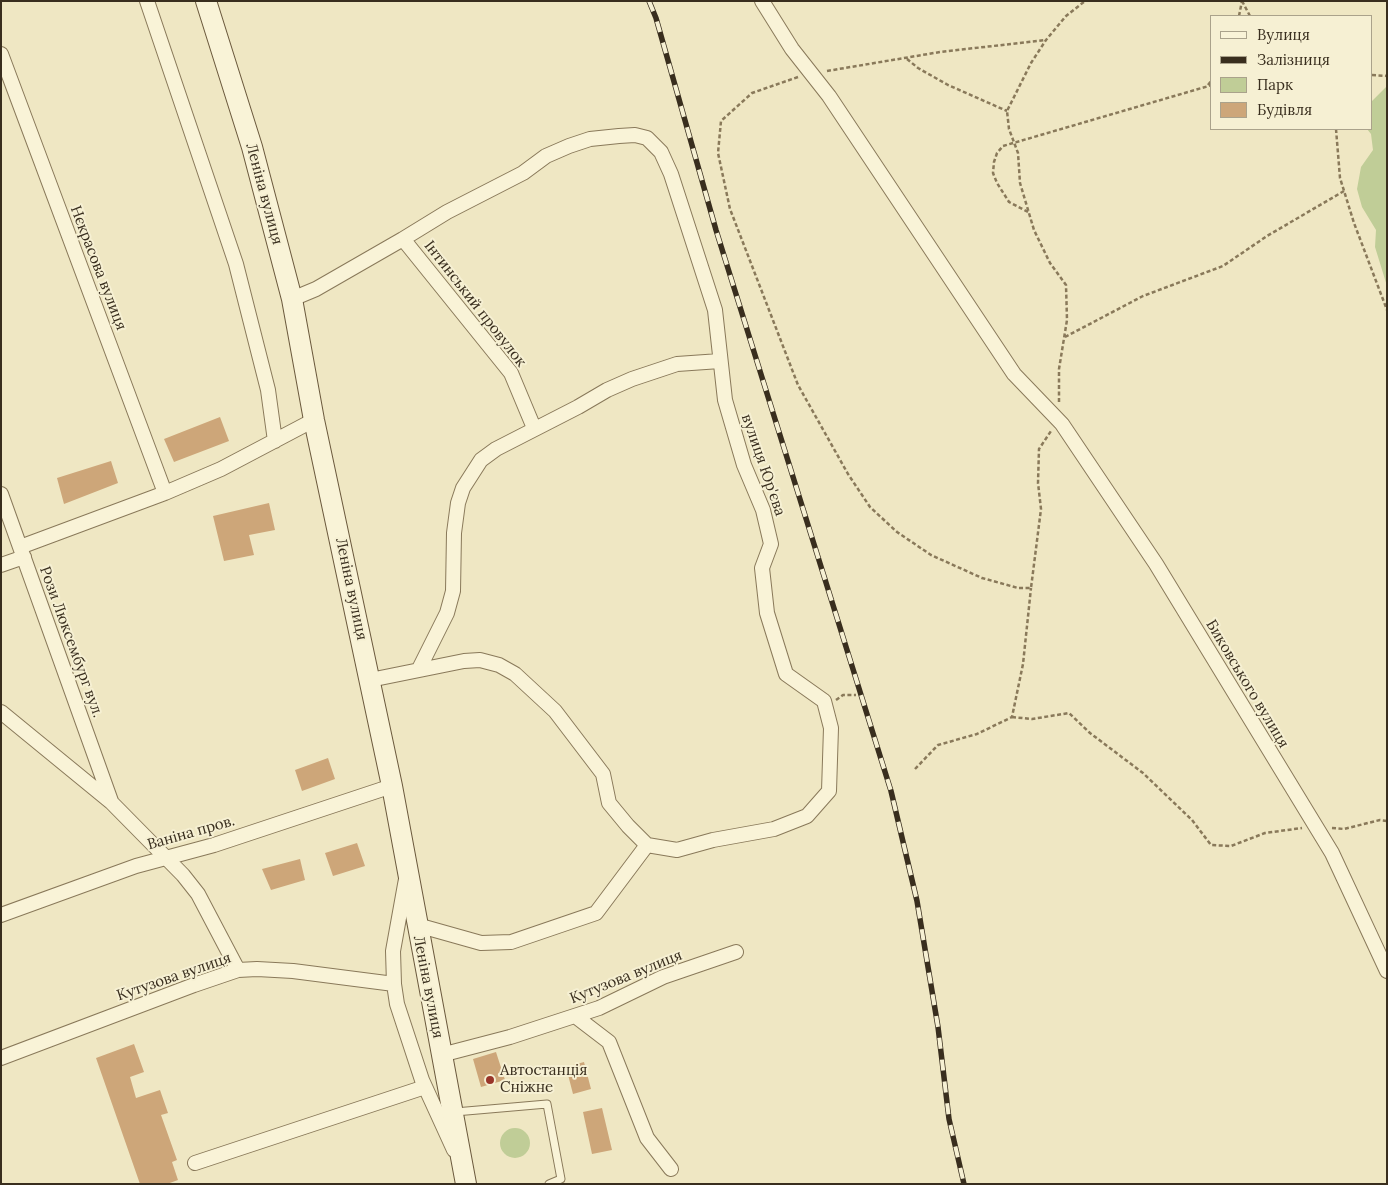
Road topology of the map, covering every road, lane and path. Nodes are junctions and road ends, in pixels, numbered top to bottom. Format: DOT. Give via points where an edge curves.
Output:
graph roads {
  1 [pos="147,1"];
  2 [pos="206,1"];
  3 [pos="762,1"];
  4 [pos="1085,1"];
  5 [pos="1242,1"];
  6 [pos="1239,15"];
  7 [pos="1249,15"];
  8 [pos="1046,40"];
  9 [pos="1,54"];
  10 [pos="907,59"];
  11 [pos="812,74"];
  12 [pos="1373,75"];
  13 [pos="1387,76"];
  14 [pos="1210,82"];
  15 [pos="1210,85"];
  16 [pos="1207,86"];
  17 [pos="1007,111"];
  18 [pos="1336,130"];
  19 [pos="647,138"];
  20 [pos="1014,144"];
  21 [pos="1344,191"];
  22 [pos="1028,212"];
  23 [pos="403,239"];
  24 [pos="292,299"];
  25 [pos="1387,310"];
  26 [pos="1065,337"];
  27 [pos="720,361"];
  28 [pos="314,420"];
  29 [pos="1062,424"];
  30 [pos="534,428"];
  31 [pos="275,441"];
  32 [pos="165,493"];
  33 [pos="1,494"];
  34 [pos="22,552"];
  35 [pos="1,565"];
  36 [pos="1031,588"];
  37 [pos="419,669"];
  38 [pos="370,680"];
  39 [pos="856,696"];
  40 [pos="826,707"];
  41 [pos="1,712"];
  42 [pos="1012,717"];
  43 [pos="915,769"];
  44 [pos="392,786"];
  45 [pos="111,802"];
  46 [pos="1387,821"];
  47 [pos="1315,826"];
  48 [pos="647,845"];
  49 [pos="166,857"];
  50 [pos="408,874"];
  51 [pos="1,915"];
  52 [pos="416,925"];
  53 [pos="736,952"];
  54 [pos="238,970"];
  55 [pos="1387,971"];
  56 [pos="394,984"];
  57 [pos="575,1016"];
  58 [pos="441,1055"];
  59 [pos="1,1058"];
  60 [pos="425,1087"];
  61 [pos="453,1112"];
  62 [pos="195,1163"];
  63 [pos="670,1169"];
  64 [pos="465,1177"];
  65 [pos="549,1184"];
  1 -- 31 [label="street" via="236,264 268,390"];
  2 -- 24 [label="main road, Леніна вулиця" via="252,147"];
  3 -- 11 [label="street, Биковського вулиця"];
  4 -- 8 [label="path" via="1066,16"];
  5 -- 6 [label="path"];
  5 -- 7 [label="path"];
  8 -- 10 [label="path"];
  8 -- 17 [label="path"];
  9 -- 32 [label="street, Нєкрасова вулиця"];
  10 -- 11 [label="path"];
  10 -- 17 [label="path" via="948,85"];
  11 -- 29 [label="street, Биковського вулиця" via="1014,374"];
  11 -- 36 [label="path" via="787,79 752,93 721,121 718,153 730,209 798,385 870,507 897,532 931,556 982,578 1018,588"];
  12 -- 13 [label="path"];
  14 -- 16 [label="path"];
  15 -- 16 [label="path"];
  16 -- 20 [label="path"];
  17 -- 20 [label="path"];
  18 -- 21 [label="path"];
  19 -- 23 [label="street, Інтинський провулок" via="635,134 590,139 569,146 546,156 523,173"];
  19 -- 27 [label="street, вулиця Юр'єва" via="661,152 683,205 715,310"];
  20 -- 22 [label="path"];
  20 -- 22 [label="path" via="1003,146 996,153 993,173 1009,202"];
  21 -- 25 [label="path"];
  21 -- 26 [label="path" via="1223,266 1143,296"];
  22 -- 26 [label="path" via="1050,263 1066,285"];
  23 -- 24 [label="street" via="316,289"];
  23 -- 30 [label="street, Інтинський провулок" via="510,373"];
  24 -- 28 [label="main road, Леніна вулиця"];
  26 -- 29 [label="path" via="1059,369"];
  27 -- 30 [label="street" via="677,364 653,371 606,390"];
  27 -- 40 [label="street, вулиця Юр'єва" via="725,400 736,442 763,510 771,544 762,568 767,613 775,644 786,674 824,701"];
  28 -- 31 [label="street"];
  28 -- 38 [label="main road, Леніна вулиця"];
  29 -- 36 [label="path" via="1048,432 1039,449 1041,510"];
  29 -- 47 [label="street, Биковського вулиця" via="1156,564"];
  30 -- 37 [label="street" via="481,460 463,488 454,533 453,591"];
  31 -- 32 [label="street"];
  32 -- 34 [label="street"];
  33 -- 34 [label="street, Рози Люксембург вул."];
  34 -- 35 [label="street"];
  34 -- 45 [label="street, Рози Люксембург вул."];
  36 -- 42 [label="path" via="1023,664"];
  37 -- 38 [label="street"];
  37 -- 48 [label="street" via="480,660 515,674 555,711 580,742 603,774 610,803"];
  38 -- 44 [label="main road, Леніна вулиця"];
  39 -- 40 [label="path" via="843,695"];
  40 -- 48 [label="street" via="831,728 829,791 807,816 774,829 677,850"];
  41 -- 45 [label="street"];
  42 -- 43 [label="path" via="977,734 938,745"];
  42 -- 47 [label="path" via="1032,719 1069,713 1143,773 1192,820 1211,844 1231,846 1265,833"];
  44 -- 49 [label="street, Ваніна пров." via="214,845"];
  44 -- 50 [label="main road, Леніна вулиця"];
  45 -- 49 [label="street"];
  46 -- 47 [label="path" via="1344,829"];
  47 -- 55 [label="street, Биковського вулиця" via="1332,853"];
  48 -- 52 [label="street" via="596,913 511,942 481,943"];
  49 -- 51 [label="street, Ваніна пров."];
  49 -- 54 [label="street" via="198,894"];
  50 -- 52 [label="main road, Леніна вулиця"];
  50 -- 56 [label="street" via="393,951"];
  52 -- 58 [label="main road, Леніна вулиця"];
  53 -- 57 [label="street, Кутузова вулиця" via="663,977"];
  54 -- 56 [label="street, Кутузова вулиця" via="293,970"];
  54 -- 59 [label="street, Кутузова вулиця"];
  56 -- 60 [label="street" via="405,1031"];
  57 -- 58 [label="street, Кутузова вулиця"];
  57 -- 63 [label="street" via="609,1042 647,1138"];
  58 -- 61 [label="main road, Леніна вулиця"];
  60 -- 62 [label="street"];
  60 -- 64 [label="street"];
  61 -- 64 [label="main road, Леніна вулиця"];
  61 -- 65 [label="lane" via="546,1104 561,1179"];
}
